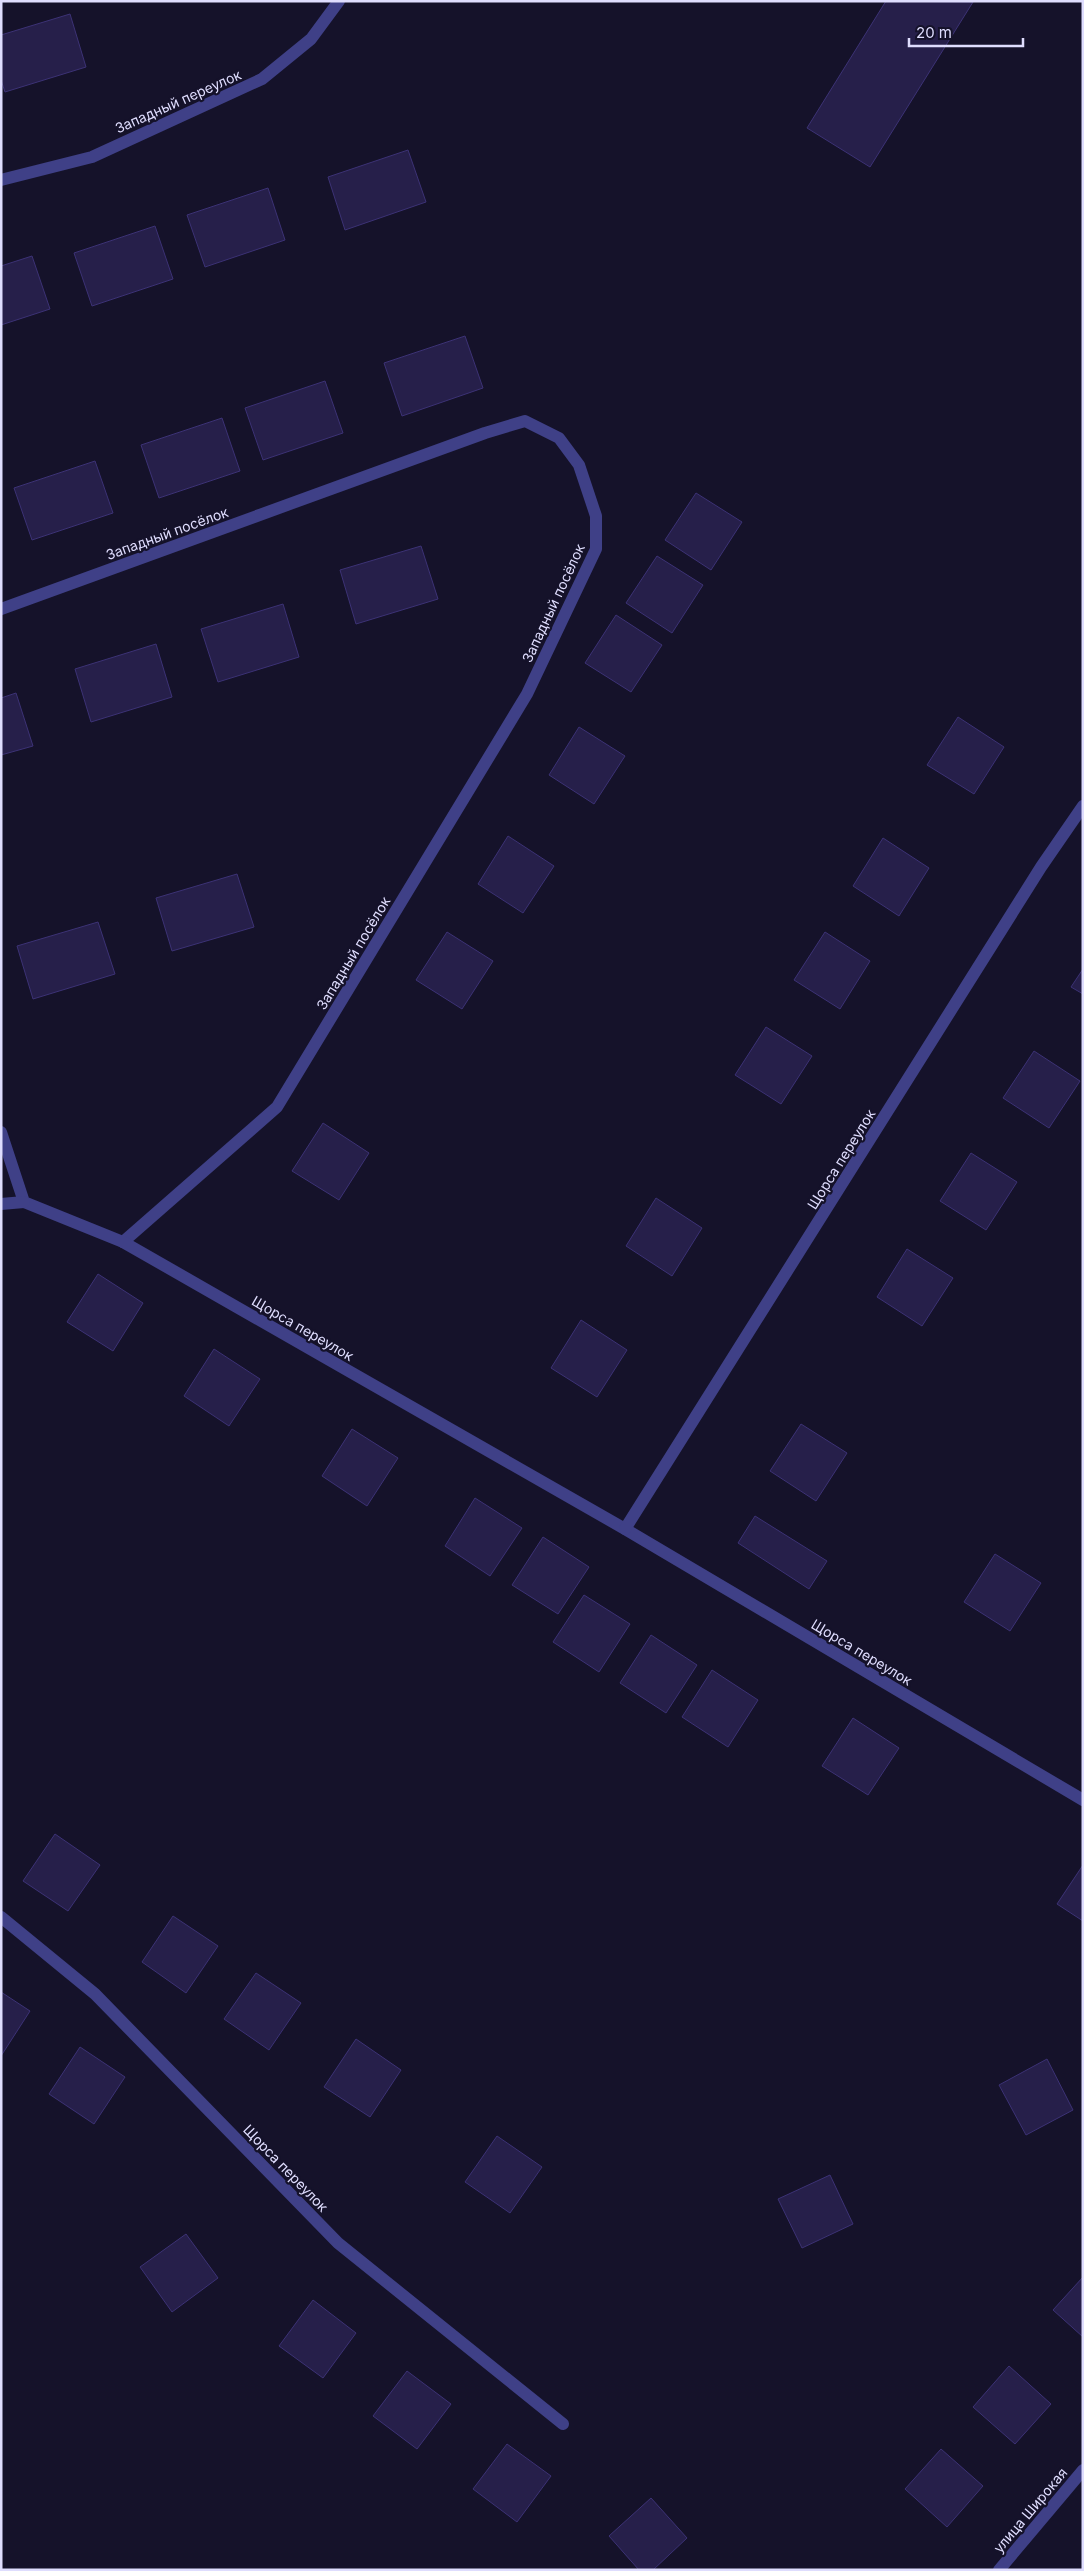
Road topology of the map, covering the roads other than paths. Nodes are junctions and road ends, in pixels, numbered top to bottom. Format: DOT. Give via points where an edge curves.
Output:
graph roads {
  1 [pos="339,1"];
  2 [pos="1,180"];
  3 [pos="1,609"];
  4 [pos="1083,806"];
  5 [pos="1,1132"];
  6 [pos="24,1202"];
  7 [pos="1,1204"];
  8 [pos="123,1242"];
  9 [pos="625,1530"];
  10 [pos="1083,1800"];
  11 [pos="1,1917"];
  12 [pos="563,2424"];
  13 [pos="1083,2470"];
  14 [pos="999,2570"];
  1 -- 2 [label="street, Западный переулок" via="311,39 262,79 92,156"];
  3 -- 8 [label="street, Западный посёлок" via="525,421 559,438 579,465 596,516 596,549 527,694 277,1107"];
  4 -- 9 [label="street, Щорса переулок" via="1041,867"];
  5 -- 6 [label="street"];
  6 -- 7 [label="street"];
  6 -- 8 [label="street, Щорса переулок"];
  8 -- 9 [label="street, Щорса переулок"];
  9 -- 10 [label="street, Щорса переулок"];
  11 -- 12 [label="street, Щорса переулок" via="95,1994 338,2242"];
  13 -- 14 [label="street, улица Широкая"];
}
